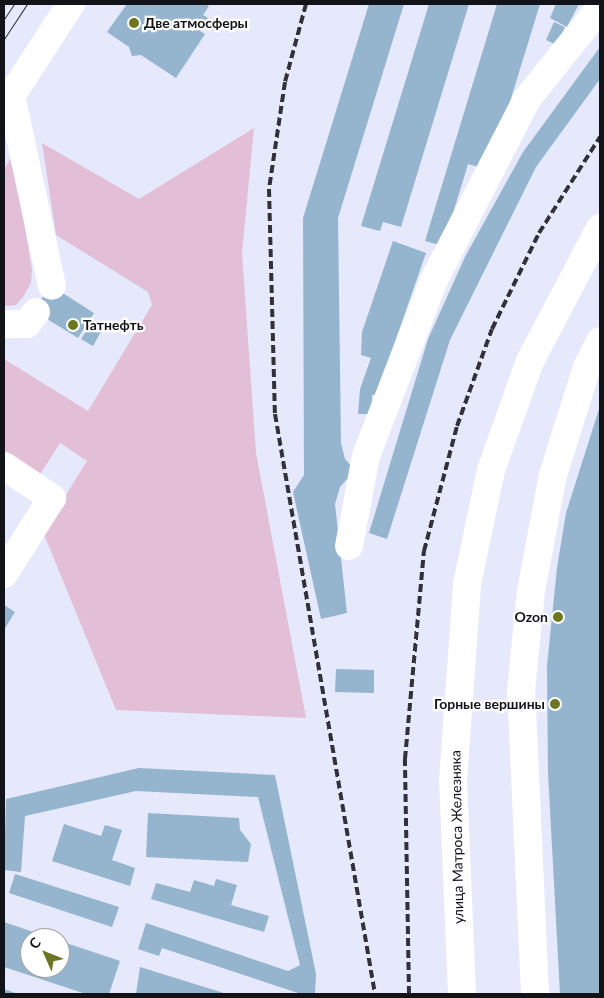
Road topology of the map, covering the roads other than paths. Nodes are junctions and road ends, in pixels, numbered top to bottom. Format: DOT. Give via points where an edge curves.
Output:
graph roads {
  1 [pos="71,4"];
  2 [pos="600,8"];
  3 [pos="8,101"];
  4 [pos="600,228"];
  5 [pos="52,286"];
  6 [pos="36,312"];
  7 [pos="4,324"];
  8 [pos="600,341"];
  9 [pos="4,466"];
  10 [pos="349,546"];
  11 [pos="4,574"];
  12 [pos="462,994"];
  13 [pos="535,994"];
  1 -- 3 [label="street"];
  2 -- 10 [label="street" via="527,99 433,282 366,456"];
  3 -- 5 [label="street"];
  4 -- 12 [label="street, улица Матроса Железняка" via="530,361 491,470 467,584 453,781"];
  6 -- 7 [label="street" via="27,324"];
  8 -- 13 [label="street" via="587,367 553,475 531,591 522,682 523,797"];
  9 -- 11 [label="street" via="52,498"];
}
